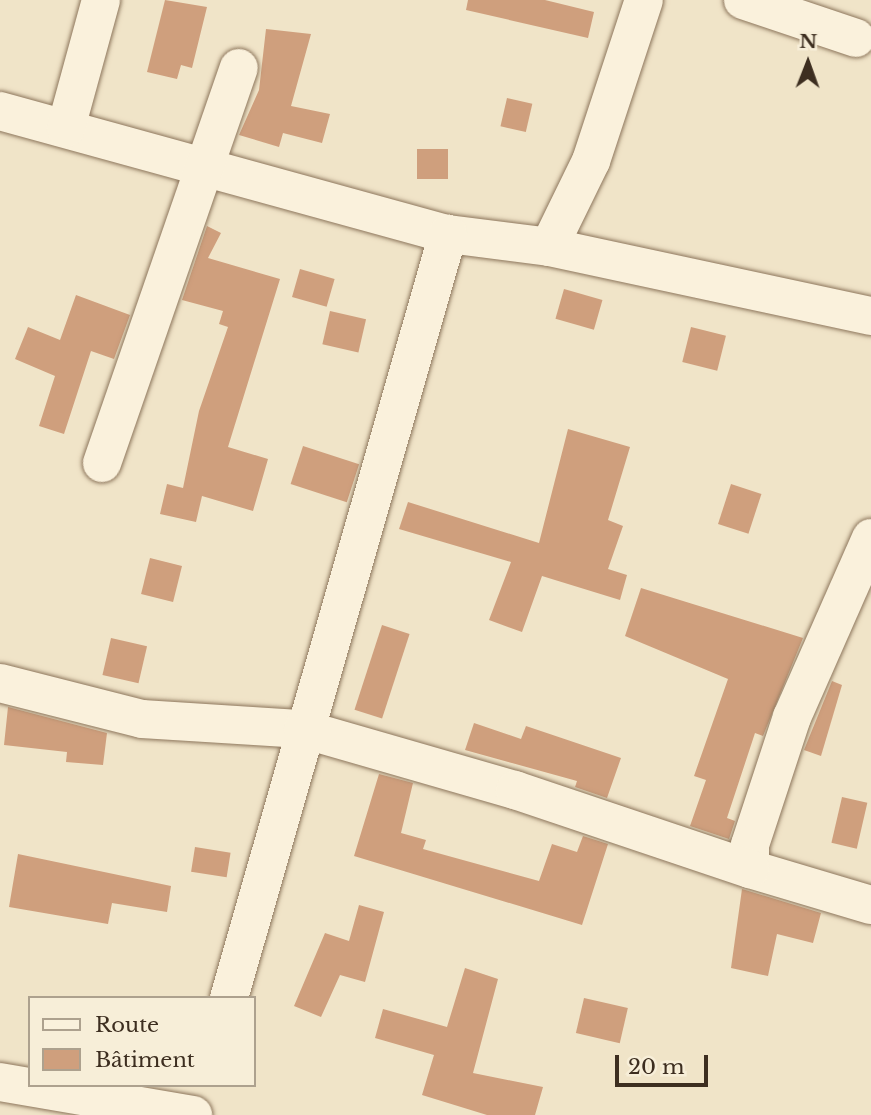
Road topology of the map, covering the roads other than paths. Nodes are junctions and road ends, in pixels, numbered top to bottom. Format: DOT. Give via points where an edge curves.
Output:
graph roads {
  1 [pos="100,0"];
  2 [pos="644,0"];
  3 [pos="743,0"];
  4 [pos="856,38"];
  5 [pos="239,68"];
  6 [pos="0,111"];
  7 [pos="66,128"];
  8 [pos="208,168"];
  9 [pos="448,234"];
  10 [pos="549,247"];
  11 [pos="871,316"];
  12 [pos="102,463"];
  13 [pos="871,538"];
  14 [pos="0,683"];
  15 [pos="303,729"];
  16 [pos="750,869"];
  17 [pos="871,905"];
  18 [pos="230,996"];
  19 [pos="0,1082"];
  20 [pos="28,1087"];
  21 [pos="30,1087"];
  22 [pos="204,1087"];
  23 [pos="195,1115"];
  1 -- 7 [label="street"];
  2 -- 10 [label="street" via="592,161"];
  3 -- 4 [label="street"];
  5 -- 8 [label="street"];
  6 -- 7 [label="street"];
  7 -- 8 [label="street"];
  8 -- 9 [label="street"];
  8 -- 12 [label="street"];
  9 -- 10 [label="street"];
  9 -- 15 [label="street"];
  10 -- 11 [label="street"];
  13 -- 16 [label="street" via="772,770 750,845"];
  14 -- 15 [label="street" via="142,719"];
  15 -- 16 [label="street" via="515,790"];
  15 -- 18 [label="street"];
  16 -- 17 [label="street"];
  19 -- 20 [label="street"];
  21 -- 23 [label="street"];
  22 -- 23 [label="street"];
}
